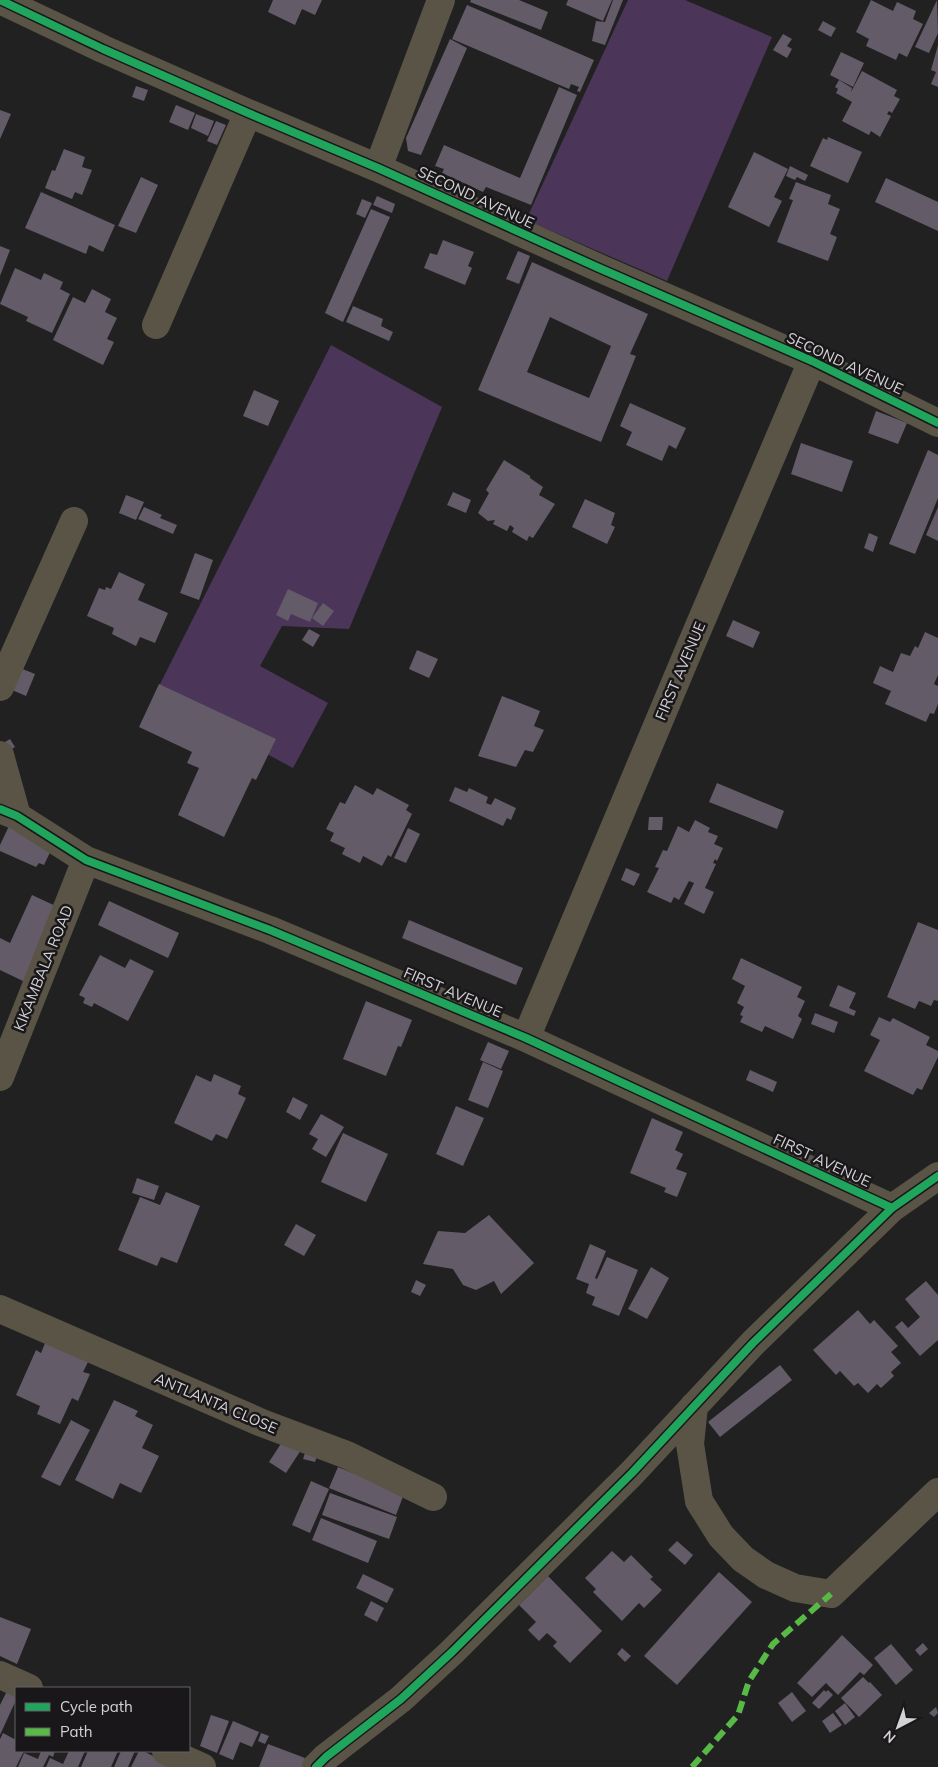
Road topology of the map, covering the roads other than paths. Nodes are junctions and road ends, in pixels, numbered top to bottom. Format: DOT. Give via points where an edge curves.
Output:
graph roads {
  1 [pos="0,0"];
  2 [pos="441,0"];
  3 [pos="248,113"];
  4 [pos="378,168"];
  5 [pos="156,325"];
  6 [pos="812,361"];
  7 [pos="938,423"];
  8 [pos="74,521"];
  9 [pos="0,686"];
  10 [pos="0,755"];
  11 [pos="8,813"];
  12 [pos="86,860"];
  13 [pos="526,1038"];
  14 [pos="0,1076"];
  15 [pos="938,1176"];
  16 [pos="892,1208"];
  17 [pos="0,1309"];
  18 [pos="694,1406"];
  19 [pos="938,1492"];
  20 [pos="433,1497"];
  21 [pos="0,1675"];
  22 [pos="27,1687"];
  23 [pos="168,1752"];
  24 [pos="202,1767"];
  25 [pos="316,1767"];
  1 -- 3 [label="street, SECOND AVENUE"];
  2 -- 4 [label="street"];
  3 -- 4 [label="street, SECOND AVENUE"];
  3 -- 5 [label="street"];
  4 -- 6 [label="street, SECOND AVENUE"];
  6 -- 7 [label="street, SECOND AVENUE"];
  6 -- 13 [label="street, FIRST AVENUE"];
  8 -- 9 [label="street"];
  10 -- 11 [label="street"];
  11 -- 12 [label="street, FIRST AVENUE"];
  12 -- 13 [label="street, FIRST AVENUE" via="270,930"];
  12 -- 14 [label="street, KIKAMBALA ROAD"];
  13 -- 16 [label="street, FIRST AVENUE"];
  15 -- 16 [label="street"];
  16 -- 18 [label="street" via="753,1343"];
  17 -- 20 [label="street, ANTLANTA CLOSE" via="262,1423 347,1455"];
  18 -- 19 [label="street" via="690,1444 699,1502 721,1536 743,1559 766,1575 795,1588 831,1594"];
  18 -- 25 [label="street" via="632,1473 452,1652 401,1699"];
  21 -- 22 [label="street"];
  23 -- 24 [label="street"];
}
